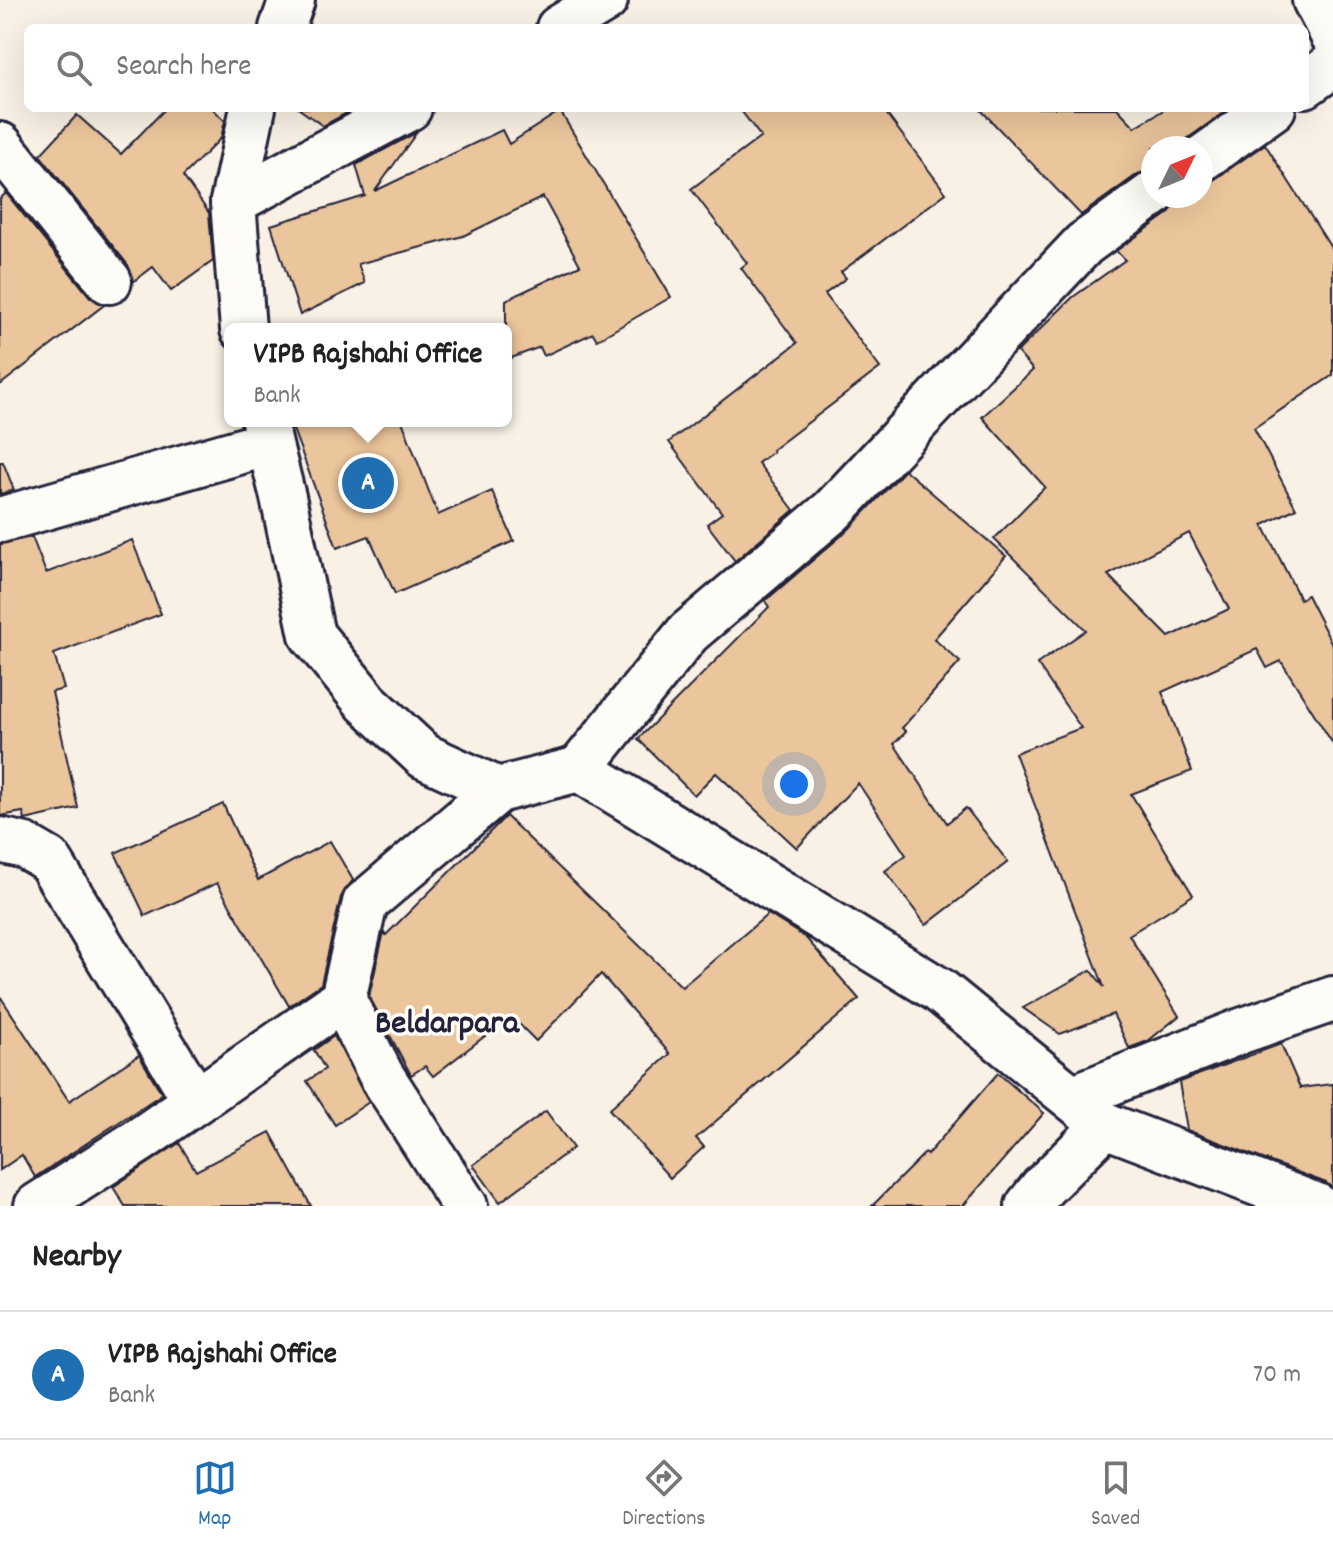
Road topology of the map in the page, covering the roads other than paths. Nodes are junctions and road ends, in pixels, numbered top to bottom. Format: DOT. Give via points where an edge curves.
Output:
graph roads {
  1 [pos="292,0"];
  2 [pos="605,0"];
  3 [pos="1315,0"];
  4 [pos="283,24"];
  5 [pos="566,24"];
  6 [pos="1333,35"];
  7 [pos="1333,65"];
  8 [pos="1309,82"];
  9 [pos="252,112"];
  10 [pos="402,112"];
  11 [pos="1267,112"];
  12 [pos="0,145"];
  13 [pos="1213,150"];
  14 [pos="233,202"];
  15 [pos="1141,203"];
  16 [pos="109,281"];
  17 [pos="243,323"];
  18 [pos="267,432"];
  19 [pos="0,520"];
  20 [pos="579,769"];
  21 [pos="498,790"];
  22 [pos="0,840"];
  23 [pos="343,999"];
  24 [pos="1333,999"];
  25 [pos="196,1101"];
  26 [pos="1090,1111"];
  27 [pos="37,1206"];
  28 [pos="465,1206"];
  29 [pos="1028,1206"];
  30 [pos="1317,1206"];
  1 -- 4 [label="street"];
  2 -- 5 [label="street"];
  3 -- 6 [label="street"];
  7 -- 8 [label="street"];
  9 -- 14 [label="street"];
  10 -- 14 [label="street"];
  11 -- 13 [label="street"];
  12 -- 16 [label="street"];
  14 -- 17 [label="street"];
  15 -- 20 [label="street" via="1084,244 832,511 688,633"];
  18 -- 19 [label="street"];
  18 -- 21 [label="street" via="312,635 367,703 424,756"];
  20 -- 21 [label="street"];
  20 -- 26 [label="street" via="939,990"];
  21 -- 23 [label="street" via="365,903"];
  22 -- 25 [label="street" via="49,860"];
  23 -- 25 [label="street"];
  23 -- 28 [label="street" via="381,1075"];
  24 -- 26 [label="street" via="1241,1031"];
  25 -- 27 [label="street"];
  26 -- 29 [label="street"];
  26 -- 30 [label="street"];
}
